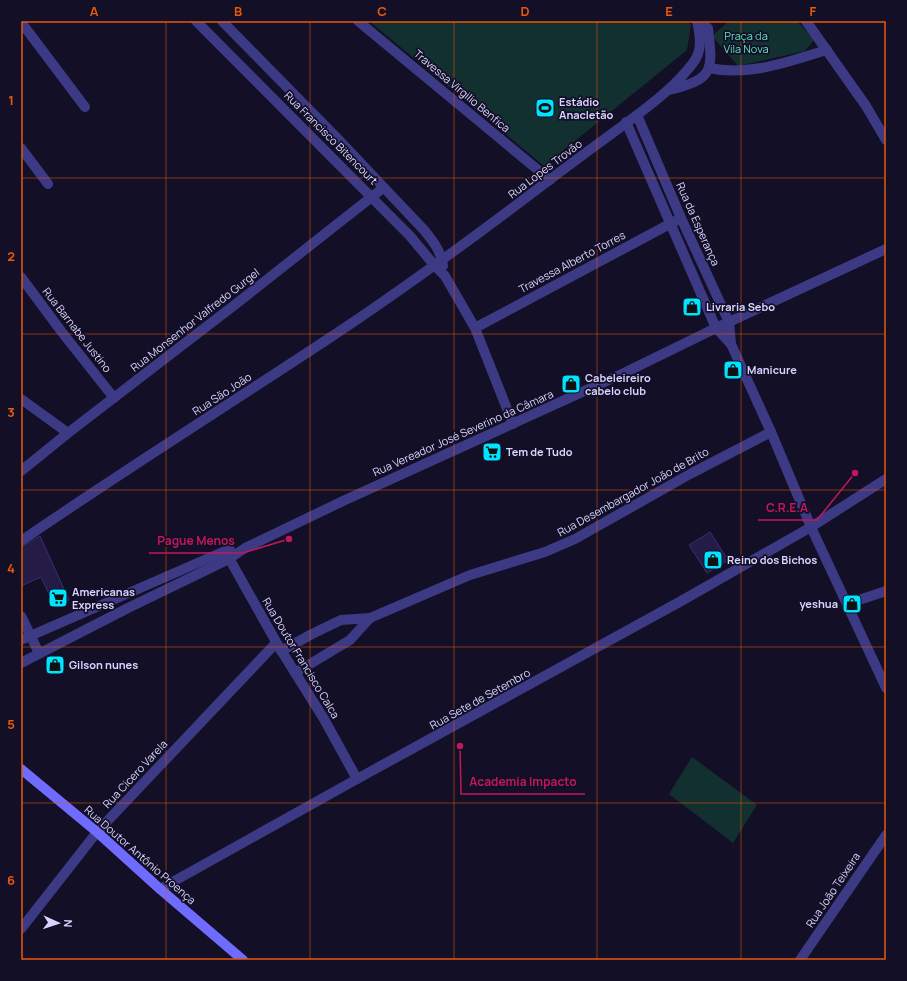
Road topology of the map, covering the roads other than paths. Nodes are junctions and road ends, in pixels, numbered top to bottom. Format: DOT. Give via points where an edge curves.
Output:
graph roads {
  1 [pos="196,21"];
  2 [pos="358,21"];
  3 [pos="697,21"];
  4 [pos="806,21"];
  5 [pos="21,22"];
  6 [pos="227,22"];
  7 [pos="708,28"];
  8 [pos="215,40"];
  9 [pos="827,50"];
  10 [pos="710,68"];
  11 [pos="668,90"];
  12 [pos="85,107"];
  13 [pos="637,115"];
  14 [pos="626,122"];
  15 [pos="886,140"];
  16 [pos="21,148"];
  17 [pos="550,180"];
  18 [pos="48,184"];
  19 [pos="383,188"];
  20 [pos="373,197"];
  21 [pos="681,218"];
  22 [pos="670,223"];
  23 [pos="886,249"];
  24 [pos="439,263"];
  25 [pos="21,277"];
  26 [pos="729,322"];
  27 [pos="475,328"];
  28 [pos="716,328"];
  29 [pos="731,344"];
  30 [pos="114,398"];
  31 [pos="21,399"];
  32 [pos="513,424"];
  33 [pos="771,432"];
  34 [pos="68,433"];
  35 [pos="21,471"];
  36 [pos="886,480"];
  37 [pos="811,527"];
  38 [pos="21,541"];
  39 [pos="227,555"];
  40 [pos="886,591"];
  41 [pos="122,595"];
  42 [pos="847,604"];
  43 [pos="128,608"];
  44 [pos="21,616"];
  45 [pos="370,618"];
  46 [pos="30,635"];
  47 [pos="21,640"];
  48 [pos="276,642"];
  49 [pos="281,652"];
  50 [pos="39,653"];
  51 [pos="21,663"];
  52 [pos="295,673"];
  53 [pos="886,688"];
  54 [pos="21,769"];
  55 [pos="357,779"];
  56 [pos="97,832"];
  57 [pos="886,835"];
  58 [pos="160,889"];
  59 [pos="21,929"];
  60 [pos="243,960"];
  61 [pos="800,960"];
  1 -- 8 [label="street, Rua Francisco Bitencourt"];
  2 -- 17 [label="street, Travessa Virgilio Benfica"];
  3 -- 7 [label="street"];
  4 -- 9 [label="street"];
  5 -- 12 [label="street"];
  6 -- 8 [label="street"];
  6 -- 19 [label="street, Rua Francisco Bitencourt"];
  7 -- 10 [label="street"];
  7 -- 11 [label="street, Rua Lopes Trovão" via="693,63"];
  8 -- 20 [label="street, Rua Francisco Bitencourt"];
  9 -- 10 [label="street" via="774,66 735,71"];
  9 -- 15 [label="street"];
  10 -- 11 [label="street" via="698,80"];
  11 -- 13 [label="street, Rua Lopes Trovão"];
  13 -- 14 [label="street, Rua Lopes Trovão"];
  13 -- 21 [label="street, Rua da Esperança"];
  14 -- 17 [label="street, Rua Lopes Trovão"];
  14 -- 22 [label="street, Rua da Esperança"];
  16 -- 18 [label="street"];
  17 -- 24 [label="street, Rua Lopes Trovão"];
  19 -- 20 [label="street, Rua Monsenhor Valfredo Gurgel"];
  19 -- 24 [label="street, Rua Francisco Bitencourt" via="436,245"];
  20 -- 24 [label="street, Rua Francisco Bitencourt"];
  20 -- 30 [label="street, Rua Monsenhor Valfredo Gurgel"];
  21 -- 22 [label="street, Travessa Alberto Torres"];
  21 -- 26 [label="street, Rua da Esperança"];
  22 -- 27 [label="street, Travessa Alberto Torres"];
  22 -- 28 [label="street, Rua da Esperança"];
  23 -- 26 [label="street, Rua Vereador José Severino da Câmara"];
  24 -- 27 [label="street, Rua Francisco Bitencourt"];
  24 -- 38 [label="street, Rua São João" via="332,337 145,457"];
  25 -- 30 [label="street, Rua Barnabe Justino"];
  26 -- 28 [label="street, Rua Vereador José Severino da Câmara"];
  26 -- 29 [label="street, Rua da Esperança"];
  27 -- 32 [label="street, Rua Francisco Bitencourt"];
  28 -- 29 [label="street, Rua da Esperança"];
  28 -- 32 [label="street, Rua Vereador José Severino da Câmara"];
  29 -- 33 [label="street, Rua da Esperança"];
  30 -- 34 [label="street, Rua Monsenhor Valfredo Gurgel"];
  31 -- 34 [label="street"];
  32 -- 39 [label="street, Rua Vereador José Severino da Câmara"];
  33 -- 37 [label="street, Rua da Esperança"];
  33 -- 45 [label="street, Rua Desembargador João de Brito" via="690,474 576,539 545,552 470,575"];
  34 -- 35 [label="street, Rua Monsenhor Valfredo Gurgel"];
  36 -- 37 [label="street, Rua Sete de Setembro"];
  37 -- 42 [label="street, Rua da Esperança"];
  37 -- 55 [label="street, Rua Sete de Setembro" via="556,671"];
  39 -- 41 [label="street, Rua Vereador José Severino da Câmara"];
  39 -- 43 [label="street, Rua Vereador José Severino da Câmara"];
  39 -- 48 [label="street, Rua Doutor Francisco Calca"];
  40 -- 42 [label="street"];
  41 -- 43 [label="street"];
  41 -- 46 [label="street, Rua Vereador José Severino da Câmara"];
  42 -- 53 [label="street, Rua da Esperança"];
  43 -- 50 [label="street, Rua Vereador José Severino da Câmara"];
  44 -- 46 [label="street"];
  45 -- 49 [label="street, Rua Desembargador João de Brito" via="341,620"];
  45 -- 52 [label="street, Rua Desembargador João de Brito" via="350,640"];
  46 -- 47 [label="street, Rua Vereador José Severino da Câmara"];
  46 -- 50 [label="street"];
  48 -- 49 [label="street, Rua Doutor Francisco Calca"];
  48 -- 56 [label="street, Rua Cicero Varela"];
  49 -- 52 [label="street, Rua Doutor Francisco Calca"];
  50 -- 51 [label="street, Rua Vereador José Severino da Câmara"];
  52 -- 55 [label="street, Rua Doutor Francisco Calca"];
  54 -- 56 [label="main road, Rua Doutor Antônio Proença"];
  55 -- 58 [label="street, Rua Sete de Setembro"];
  56 -- 58 [label="main road, Rua Doutor Antônio Proença"];
  56 -- 59 [label="street, Rua Cicero Varela"];
  57 -- 61 [label="street, Rua João Teixeira"];
  58 -- 60 [label="main road, Rua Doutor Antônio Proença"];
}
